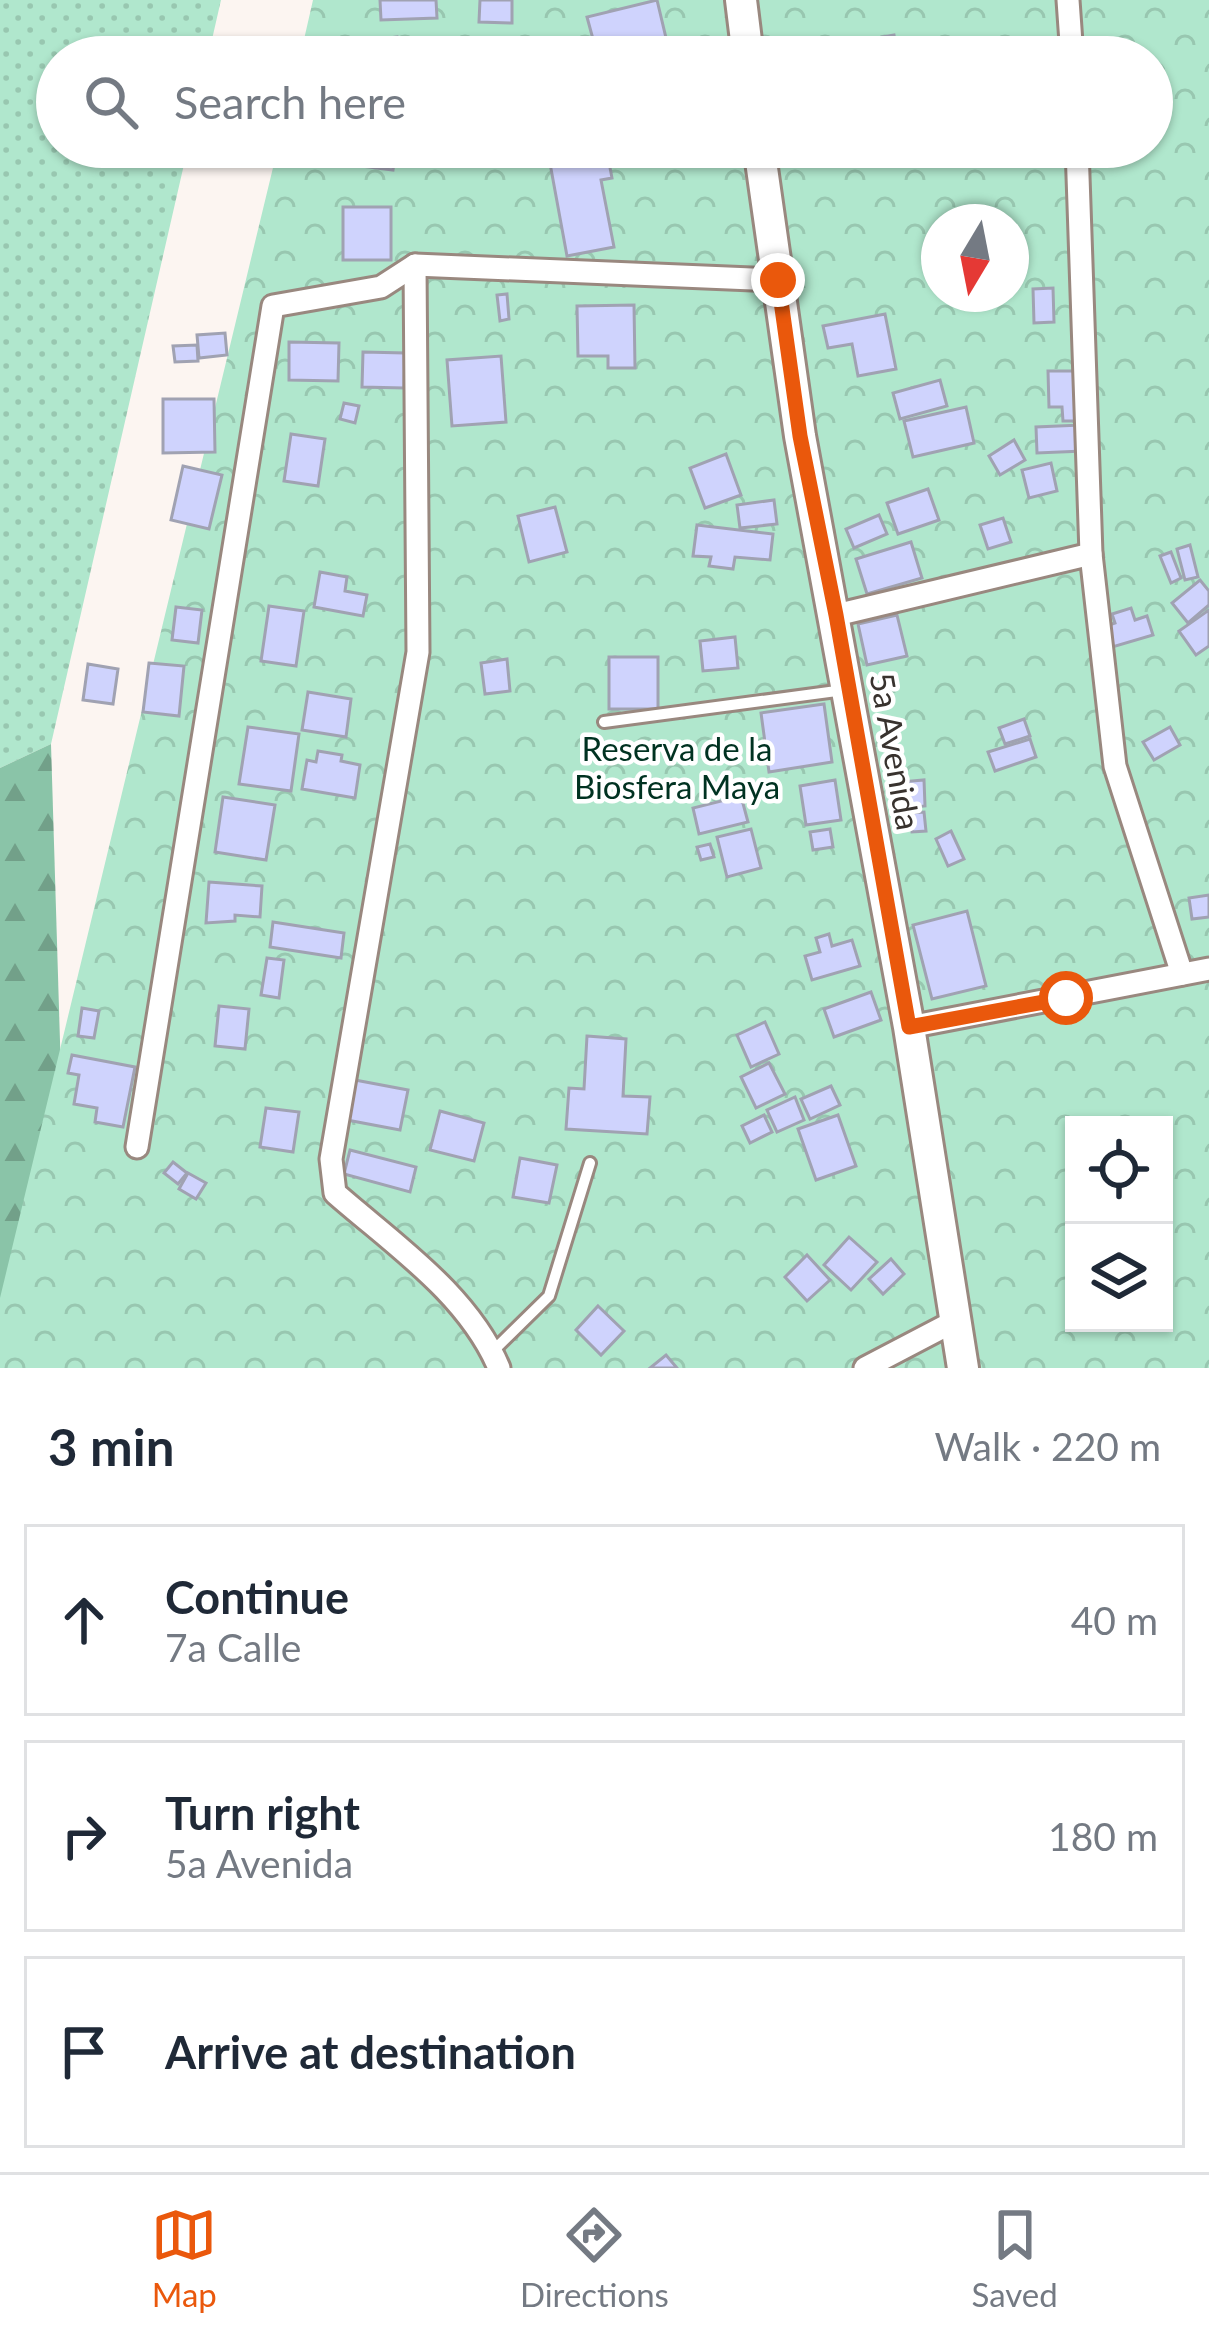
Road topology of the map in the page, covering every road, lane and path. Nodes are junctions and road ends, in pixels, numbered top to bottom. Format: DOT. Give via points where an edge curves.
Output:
graph roads {
  1 [pos="741,0"];
  2 [pos="1068,0"];
  3 [pos="745,36"];
  4 [pos="1071,36"];
  5 [pos="762,168"];
  6 [pos="1078,168"];
  7 [pos="415,265"];
  8 [pos="778,280"];
  9 [pos="1091,554"];
  10 [pos="836,615"];
  11 [pos="847,689"];
  12 [pos="604,722"];
  13 [pos="1209,969"];
  14 [pos="1182,974"];
  15 [pos="909,1027"];
  16 [pos="136,1147"];
  17 [pos="590,1163"];
  18 [pos="953,1322"];
  19 [pos="496,1360"];
  20 [pos="865,1368"];
  21 [pos="963,1368"];
  1 -- 3 [label="street"];
  2 -- 4 [label="street"];
  5 -- 8 [label="street, 5a Avenida"];
  6 -- 9 [label="street"];
  7 -- 8 [label="street"];
  7 -- 16 [label="street" via="381,287 273,307"];
  7 -- 19 [label="street" via="418,652 331,1159 335,1193 453,1297"];
  8 -- 10 [label="street, 5a Avenida"];
  9 -- 10 [label="street"];
  9 -- 14 [label="street" via="1115,766"];
  10 -- 11 [label="street, 5a Avenida"];
  11 -- 12 [label="lane"];
  11 -- 15 [label="street, 5a Avenida"];
  13 -- 14 [label="street"];
  14 -- 15 [label="street"];
  15 -- 18 [label="street, 5a Avenida"];
  17 -- 19 [label="lane" via="549,1296"];
  18 -- 20 [label="street"];
  18 -- 21 [label="street, 5a Avenida"];
}
